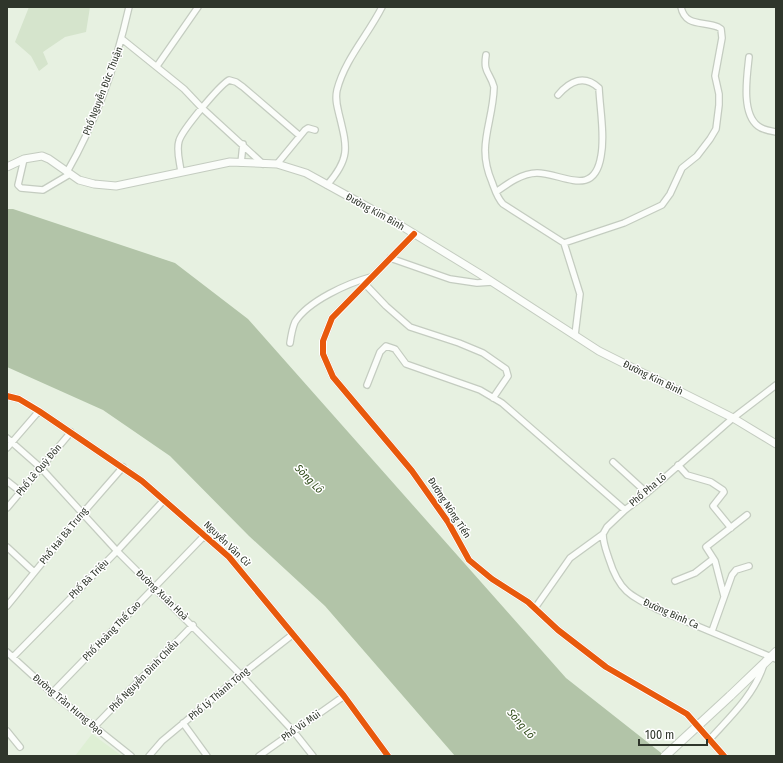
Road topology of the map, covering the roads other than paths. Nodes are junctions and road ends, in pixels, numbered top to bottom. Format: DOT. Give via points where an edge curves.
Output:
graph roads {
  1 [pos="129,7"];
  2 [pos="198,7"];
  3 [pos="382,7"];
  4 [pos="681,7"];
  5 [pos="122,39"];
  6 [pos="486,55"];
  7 [pos="749,57"];
  8 [pos="158,66"];
  9 [pos="558,96"];
  10 [pos="202,108"];
  11 [pos="314,130"];
  12 [pos="776,132"];
  13 [pos="300,136"];
  14 [pos="243,144"];
  15 [pos="24,159"];
  16 [pos="241,163"];
  17 [pos="264,164"];
  18 [pos="277,164"];
  19 [pos="7,167"];
  20 [pos="181,172"];
  21 [pos="69,173"];
  22 [pos="327,185"];
  23 [pos="496,192"];
  24 [pos="414,234"];
  25 [pos="564,243"];
  26 [pos="390,258"];
  27 [pos="480,274"];
  28 [pos="372,277"];
  29 [pos="479,282"];
  30 [pos="493,282"];
  31 [pos="365,284"];
  32 [pos="575,336"];
  33 [pos="290,343"];
  34 [pos="367,384"];
  35 [pos="776,385"];
  36 [pos="7,396"];
  37 [pos="493,398"];
  38 [pos="39,411"];
  39 [pos="733,418"];
  40 [pos="71,432"];
  41 [pos="7,438"];
  42 [pos="12,442"];
  43 [pos="776,444"];
  44 [pos="7,448"];
  45 [pos="613,462"];
  46 [pos="678,465"];
  47 [pos="123,467"];
  48 [pos="41,468"];
  49 [pos="7,481"];
  50 [pos="21,492"];
  51 [pos="647,493"];
  52 [pos="164,500"];
  53 [pos="7,508"];
  54 [pos="624,510"];
  55 [pos="82,514"];
  56 [pos="746,515"];
  57 [pos="731,528"];
  58 [pos="603,534"];
  59 [pos="205,535"];
  60 [pos="7,547"];
  61 [pos="117,551"];
  62 [pos="713,559"];
  63 [pos="749,566"];
  64 [pos="34,572"];
  65 [pos="675,581"];
  66 [pos="153,587"];
  67 [pos="724,596"];
  68 [pos="7,606"];
  69 [pos="535,608"];
  70 [pos="193,626"];
  71 [pos="712,631"];
  72 [pos="292,635"];
  73 [pos="7,652"];
  74 [pos="13,656"];
  75 [pos="774,656"];
  76 [pos="764,664"];
  77 [pos="241,675"];
  78 [pos="52,693"];
  79 [pos="344,696"];
  80 [pos="183,723"];
  81 [pos="94,727"];
  82 [pos="7,731"];
  83 [pos="294,732"];
  84 [pos="710,739"];
  85 [pos="20,747"];
  86 [pos="131,756"];
  87 [pos="149,756"];
  88 [pos="206,756"];
  89 [pos="259,756"];
  90 [pos="313,756"];
  91 [pos="388,756"];
  92 [pos="665,756"];
  93 [pos="724,756"];
  1 -- 5 [label="street, Phố Nguyễn Đức Thuận"];
  2 -- 8 [label="street"];
  3 -- 22 [label="street" via="373,24 361,38 340,80 336,98 346,150 339,172"];
  4 -- 25 [label="street" via="685,17 690,21 721,29 715,76 720,99 714,134 697,156 682,168 662,205 624,223"];
  5 -- 8 [label="street"];
  5 -- 21 [label="street, Phố Nguyễn Đức Thuận" via="100,104"];
  6 -- 23 [label="street" via="485,71 494,87 484,152 486,166"];
  7 -- 12 [label="street" via="746,82 749,108 754,122"];
  8 -- 10 [label="street"];
  9 -- 23 [label="street" via="570,84 583,80 593,82 599,88 602,150 594,174 578,182 547,174 530,174 520,177"];
  10 -- 13 [label="street" via="227,81 233,80"];
  10 -- 14 [label="street"];
  10 -- 20 [label="street" via="179,139"];
  11 -- 13 [label="street" via="308,128"];
  13 -- 18 [label="street"];
  14 -- 16 [label="street"];
  14 -- 17 [label="street"];
  15 -- 19 [label="main road, Đường Kim Bình"];
  15 -- 21 [label="main road, Đường Kim Bình" via="37,156 49,158"];
  15 -- 21 [label="street" via="18,185 20,188 43,190"];
  16 -- 17 [label="main road, Đường Kim Bình"];
  16 -- 20 [label="main road, Đường Kim Bình" via="216,164"];
  17 -- 18 [label="main road, Đường Kim Bình"];
  18 -- 22 [label="main road, Đường Kim Bình" via="306,173"];
  20 -- 21 [label="main road, Đường Kim Bình" via="116,186 83,181"];
  22 -- 24 [label="main road, Đường Kim Bình"];
  23 -- 25 [label="street" via="504,204"];
  24 -- 26 [label="street, Đường Nông Tiến"];
  24 -- 27 [label="main road, Đường Kim Bình"];
  25 -- 32 [label="street" via="580,294"];
  26 -- 28 [label="street, Đường Nông Tiến"];
  26 -- 29 [label="street" via="450,279"];
  27 -- 29 [label="street"];
  27 -- 30 [label="main road, Đường Kim Bình"];
  28 -- 31 [label="street, Đường Nông Tiến"];
  28 -- 33 [label="street" via="346,286 304,312 296,322"];
  29 -- 30 [label="street"];
  30 -- 32 [label="main road, Đường Kim Bình"];
  31 -- 37 [label="street" via="410,327 483,353 506,370 508,376"];
  31 -- 69 [label="street, Đường Nông Tiến" via="340,309 326,330 323,354 327,366 333,377 412,471 448,522 469,560"];
  32 -- 39 [label="main road, Đường Kim Bình" via="605,354"];
  34 -- 37 [label="street" via="380,352 386,346 395,349 406,364 480,390"];
  35 -- 39 [label="street, Phố Pha Lô"];
  36 -- 38 [label="street, Nguyễn Văn Cừ"];
  37 -- 54 [label="street" via="562,454"];
  38 -- 40 [label="street, Nguyễn Văn Cừ"];
  38 -- 42 [label="street"];
  39 -- 43 [label="main road, Đường Kim Bình"];
  39 -- 46 [label="street, Phố Pha Lô"];
  40 -- 47 [label="street, Nguyễn Văn Cừ"];
  40 -- 48 [label="street, Phố Lê Quý Đôn"];
  41 -- 42 [label="street, Đường Xuân Hoà"];
  42 -- 44 [label="street"];
  42 -- 48 [label="street, Đường Xuân Hoà"];
  45 -- 51 [label="street"];
  46 -- 51 [label="street, Phố Pha Lô"];
  46 -- 57 [label="street" via="687,475 711,482 723,490 713,506"];
  47 -- 52 [label="street, Nguyễn Văn Cừ"];
  47 -- 55 [label="street, Phố Hai Bà Trưng"];
  48 -- 50 [label="street, Phố Lê Quý Đôn"];
  48 -- 55 [label="street, Đường Xuân Hoà"];
  49 -- 50 [label="street"];
  50 -- 53 [label="street, Phố Lê Quý Đôn"];
  51 -- 54 [label="street, Phố Pha Lô"];
  52 -- 59 [label="street, Nguyễn Văn Cừ"];
  52 -- 61 [label="street, Phố Bà Triệu"];
  54 -- 58 [label="street, Phố Pha Lô"];
  55 -- 61 [label="street, Đường Xuân Hoà"];
  55 -- 64 [label="street, Phố Hai Bà Trưng"];
  56 -- 57 [label="street"];
  57 -- 62 [label="street" via="706,547"];
  58 -- 69 [label="street, Phố Pha Lô" via="570,558"];
  58 -- 71 [label="street, Đường Bình Ca" via="614,576 620,586 644,603"];
  59 -- 66 [label="street, Phố Hoàng Thế Cao"];
  59 -- 72 [label="street, Nguyễn Văn Cừ" via="244,574"];
  60 -- 64 [label="street"];
  61 -- 66 [label="street, Đường Xuân Hoà"];
  61 -- 74 [label="street, Phố Bà Triệu"];
  62 -- 65 [label="street" via="695,573"];
  62 -- 67 [label="street"];
  63 -- 67 [label="street" via="734,572"];
  64 -- 68 [label="street, Phố Hai Bà Trưng"];
  66 -- 70 [label="street, Đường Xuân Hoà"];
  66 -- 78 [label="street, Phố Hoàng Thế Cao"];
  67 -- 71 [label="street"];
  69 -- 84 [label="street, Đường Nông Tiến" via="558,630 606,667 687,714"];
  70 -- 77 [label="street, Đường Xuân Hoà"];
  70 -- 81 [label="street, Phố Nguyễn Đình Chiểu"];
  71 -- 75 [label="street, Đường Bình Ca"];
  72 -- 77 [label="street, Phố Lý Thánh Tông"];
  72 -- 79 [label="street, Nguyễn Văn Cừ"];
  73 -- 74 [label="street, Đường Trần Hưng Đạo"];
  74 -- 78 [label="street, Đường Trần Hưng Đạo"];
  75 -- 76 [label="highway"];
  76 -- 84 [label="street" via="746,697"];
  76 -- 92 [label="highway, bridge"];
  77 -- 80 [label="street, Phố Lý Thánh Tông"];
  77 -- 83 [label="street, Đường Xuân Hoà"];
  78 -- 81 [label="street, Đường Trần Hưng Đạo"];
  79 -- 83 [label="street, Phố Vũ Mùi"];
  79 -- 91 [label="street, Nguyễn Văn Cừ"];
  80 -- 87 [label="street, Phố Lý Thánh Tông"];
  80 -- 88 [label="street"];
  81 -- 86 [label="street, Đường Trần Hưng Đạo"];
  82 -- 85 [label="street"];
  83 -- 89 [label="street, Phố Vũ Mùi"];
  83 -- 90 [label="street, Đường Xuân Hoà"];
  84 -- 93 [label="street, Đường Nông Tiến"];
}
